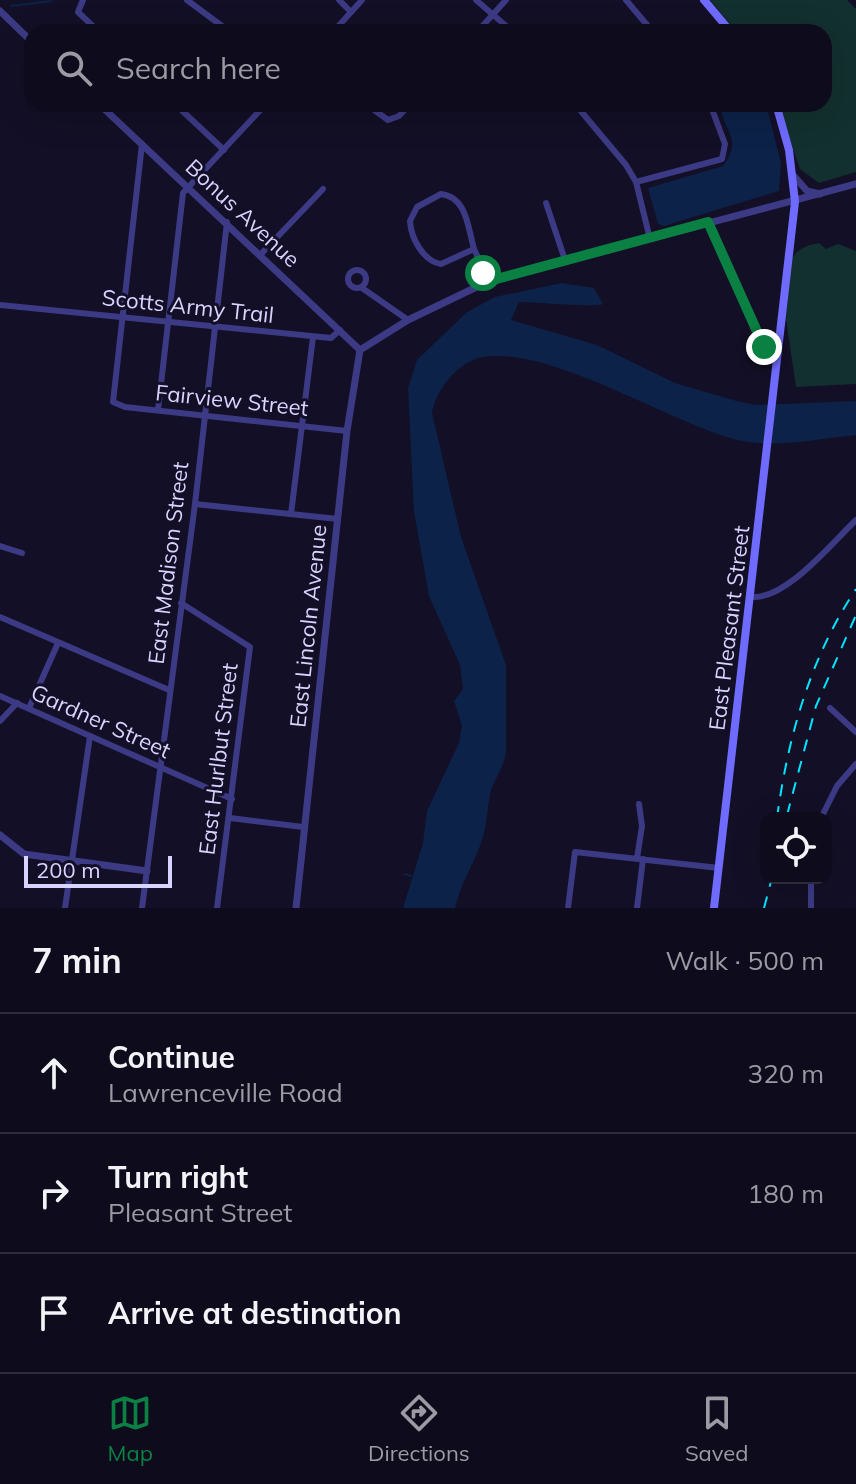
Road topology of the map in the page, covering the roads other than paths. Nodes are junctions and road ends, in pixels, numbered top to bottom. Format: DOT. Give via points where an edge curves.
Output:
graph roads {
  1 [pos="83,0"];
  2 [pos="187,0"];
  3 [pos="339,0"];
  4 [pos="362,0"];
  5 [pos="476,0"];
  6 [pos="506,0"];
  7 [pos="626,0"];
  8 [pos="704,0"];
  9 [pos="0,11"];
  10 [pos="351,12"];
  11 [pos="493,14"];
  12 [pos="92,24"];
  13 [pos="219,24"];
  14 [pos="340,24"];
  15 [pos="484,24"];
  16 [pos="504,24"];
  17 [pos="646,24"];
  18 [pos="724,24"];
  19 [pos="24,34"];
  20 [pos="108,112"];
  21 [pos="184,112"];
  22 [pos="259,112"];
  23 [pos="377,112"];
  24 [pos="403,112"];
  25 [pos="582,112"];
  26 [pos="713,112"];
  27 [pos="779,112"];
  28 [pos="142,143"];
  29 [pos="224,150"];
  30 [pos="792,174"];
  31 [pos="636,182"];
  32 [pos="856,184"];
  33 [pos="189,188"];
  34 [pos="323,189"];
  35 [pos="822,194"];
  36 [pos="795,202"];
  37 [pos="546,203"];
  38 [pos="227,222"];
  39 [pos="708,222"];
  40 [pos="650,239"];
  41 [pos="474,249"];
  42 [pos="261,254"];
  43 [pos="565,260"];
  44 [pos="489,281"];
  45 [pos="362,288"];
  46 [pos="0,305"];
  47 [pos="123,316"];
  48 [pos="408,320"];
  49 [pos="168,322"];
  50 [pos="212,328"];
  51 [pos="340,330"];
  52 [pos="313,337"];
  53 [pos="764,347"];
  54 [pos="360,350"];
  55 [pos="158,410"];
  56 [pos="203,415"];
  57 [pos="300,425"];
  58 [pos="347,431"];
  59 [pos="195,504"];
  60 [pos="291,514"];
  61 [pos="338,519"];
  62 [pos="856,520"];
  63 [pos="0,546"];
  64 [pos="22,553"];
  65 [pos="752,597"];
  66 [pos="181,603"];
  67 [pos="0,617"];
  68 [pos="58,643"];
  69 [pos="169,690"];
  70 [pos="0,696"];
  71 [pos="17,703"];
  72 [pos="29,708"];
  73 [pos="830,708"];
  74 [pos="0,721"];
  75 [pos="856,732"];
  76 [pos="90,736"];
  77 [pos="856,764"];
  78 [pos="161,767"];
  79 [pos="232,799"];
  80 [pos="639,804"];
  81 [pos="824,812"];
  82 [pos="230,818"];
  83 [pos="303,827"];
  84 [pos="0,835"];
  85 [pos="640,859"];
  86 [pos="71,862"];
  87 [pos="719,868"];
  88 [pos="147,871"];
  89 [pos="811,884"];
  90 [pos="65,908"];
  91 [pos="142,908"];
  92 [pos="217,908"];
  93 [pos="296,908"];
  94 [pos="568,908"];
  95 [pos="637,908"];
  96 [pos="714,908"];
  97 [pos="811,908"];
  1 -- 12 [label="street" via="77,8"];
  2 -- 13 [label="street"];
  3 -- 10 [label="street"];
  4 -- 10 [label="street"];
  5 -- 11 [label="street"];
  6 -- 11 [label="street"];
  7 -- 17 [label="street"];
  8 -- 18 [label="main road"];
  9 -- 19 [label="street"];
  10 -- 14 [label="street"];
  11 -- 15 [label="street"];
  11 -- 16 [label="street"];
  20 -- 28 [label="street, Bonus Avenue"];
  21 -- 29 [label="street"];
  22 -- 29 [label="street"];
  23 -- 24 [label="street" via="388,120"];
  25 -- 31 [label="street"];
  26 -- 31 [label="street" via="725,144 722,159"];
  27 -- 30 [label="main road, East Pleasant Street"];
  28 -- 33 [label="street, Bonus Avenue"];
  28 -- 47 [label="street"];
  29 -- 33 [label="street"];
  30 -- 35 [label="street" via="807,191"];
  30 -- 36 [label="main road, East Pleasant Street"];
  31 -- 40 [label="street"];
  32 -- 35 [label="street"];
  33 -- 38 [label="street, Bonus Avenue"];
  33 -- 49 [label="street" via="183,193"];
  34 -- 42 [label="street"];
  35 -- 36 [label="street"];
  36 -- 39 [label="street"];
  36 -- 65 [label="main road, East Pleasant Street"];
  37 -- 43 [label="street"];
  38 -- 42 [label="street, Bonus Avenue"];
  38 -- 50 [label="street, East Madison Street"];
  39 -- 40 [label="street"];
  39 -- 53 [label="street"];
  40 -- 43 [label="street"];
  41 -- 41 [label="street" via="445,263 432,262 412,234 412,213 433,195 456,199"];
  41 -- 44 [label="street"];
  42 -- 51 [label="street, Bonus Avenue"];
  43 -- 44 [label="street"];
  44 -- 48 [label="street"];
  45 -- 48 [label="street"];
  46 -- 47 [label="street, Scotts Army Trail"];
  47 -- 49 [label="street, Scotts Army Trail"];
  47 -- 55 [label="street, Fairview Street" via="115,403"];
  48 -- 54 [label="street"];
  49 -- 50 [label="street, Scotts Army Trail"];
  49 -- 55 [label="street"];
  50 -- 52 [label="street, Scotts Army Trail"];
  50 -- 56 [label="street, East Madison Street"];
  51 -- 52 [label="street, Scotts Army Trail" via="331,338"];
  51 -- 54 [label="street, Bonus Avenue"];
  52 -- 57 [label="street"];
  54 -- 58 [label="street, East Lincoln Avenue"];
  55 -- 56 [label="street, Fairview Street"];
  56 -- 57 [label="street, Fairview Street"];
  56 -- 59 [label="street, East Madison Street"];
  57 -- 58 [label="street, Fairview Street"];
  57 -- 60 [label="street"];
  58 -- 61 [label="street, East Lincoln Avenue"];
  59 -- 60 [label="street"];
  59 -- 66 [label="street, East Madison Street"];
  60 -- 61 [label="street"];
  61 -- 83 [label="street, East Lincoln Avenue"];
  62 -- 65 [label="street" via="787,585"];
  63 -- 64 [label="street"];
  65 -- 87 [label="main road, East Pleasant Street"];
  66 -- 69 [label="street, East Madison Street"];
  66 -- 79 [label="street, East Hurlbut Street" via="250,647"];
  67 -- 68 [label="street"];
  68 -- 69 [label="street"];
  68 -- 72 [label="street"];
  69 -- 78 [label="street, East Madison Street"];
  70 -- 71 [label="street, Gardner Street"];
  71 -- 72 [label="street, Gardner Street"];
  71 -- 74 [label="street"];
  72 -- 76 [label="street, Gardner Street"];
  73 -- 75 [label="street"];
  76 -- 78 [label="street, Gardner Street"];
  76 -- 86 [label="street"];
  77 -- 81 [label="street"];
  78 -- 79 [label="street, Gardner Street"];
  78 -- 88 [label="street, East Madison Street"];
  79 -- 82 [label="street, East Hurlbut Street"];
  80 -- 85 [label="street"];
  82 -- 83 [label="street"];
  82 -- 92 [label="street, East Hurlbut Street"];
  83 -- 93 [label="street, East Lincoln Avenue"];
  84 -- 86 [label="street" via="24,854"];
  85 -- 87 [label="street"];
  85 -- 94 [label="street" via="575,852"];
  85 -- 95 [label="street"];
  86 -- 88 [label="street"];
  86 -- 90 [label="street"];
  87 -- 96 [label="main road, East Pleasant Street"];
  88 -- 91 [label="street, East Madison Street"];
  89 -- 97 [label="street"];
}
